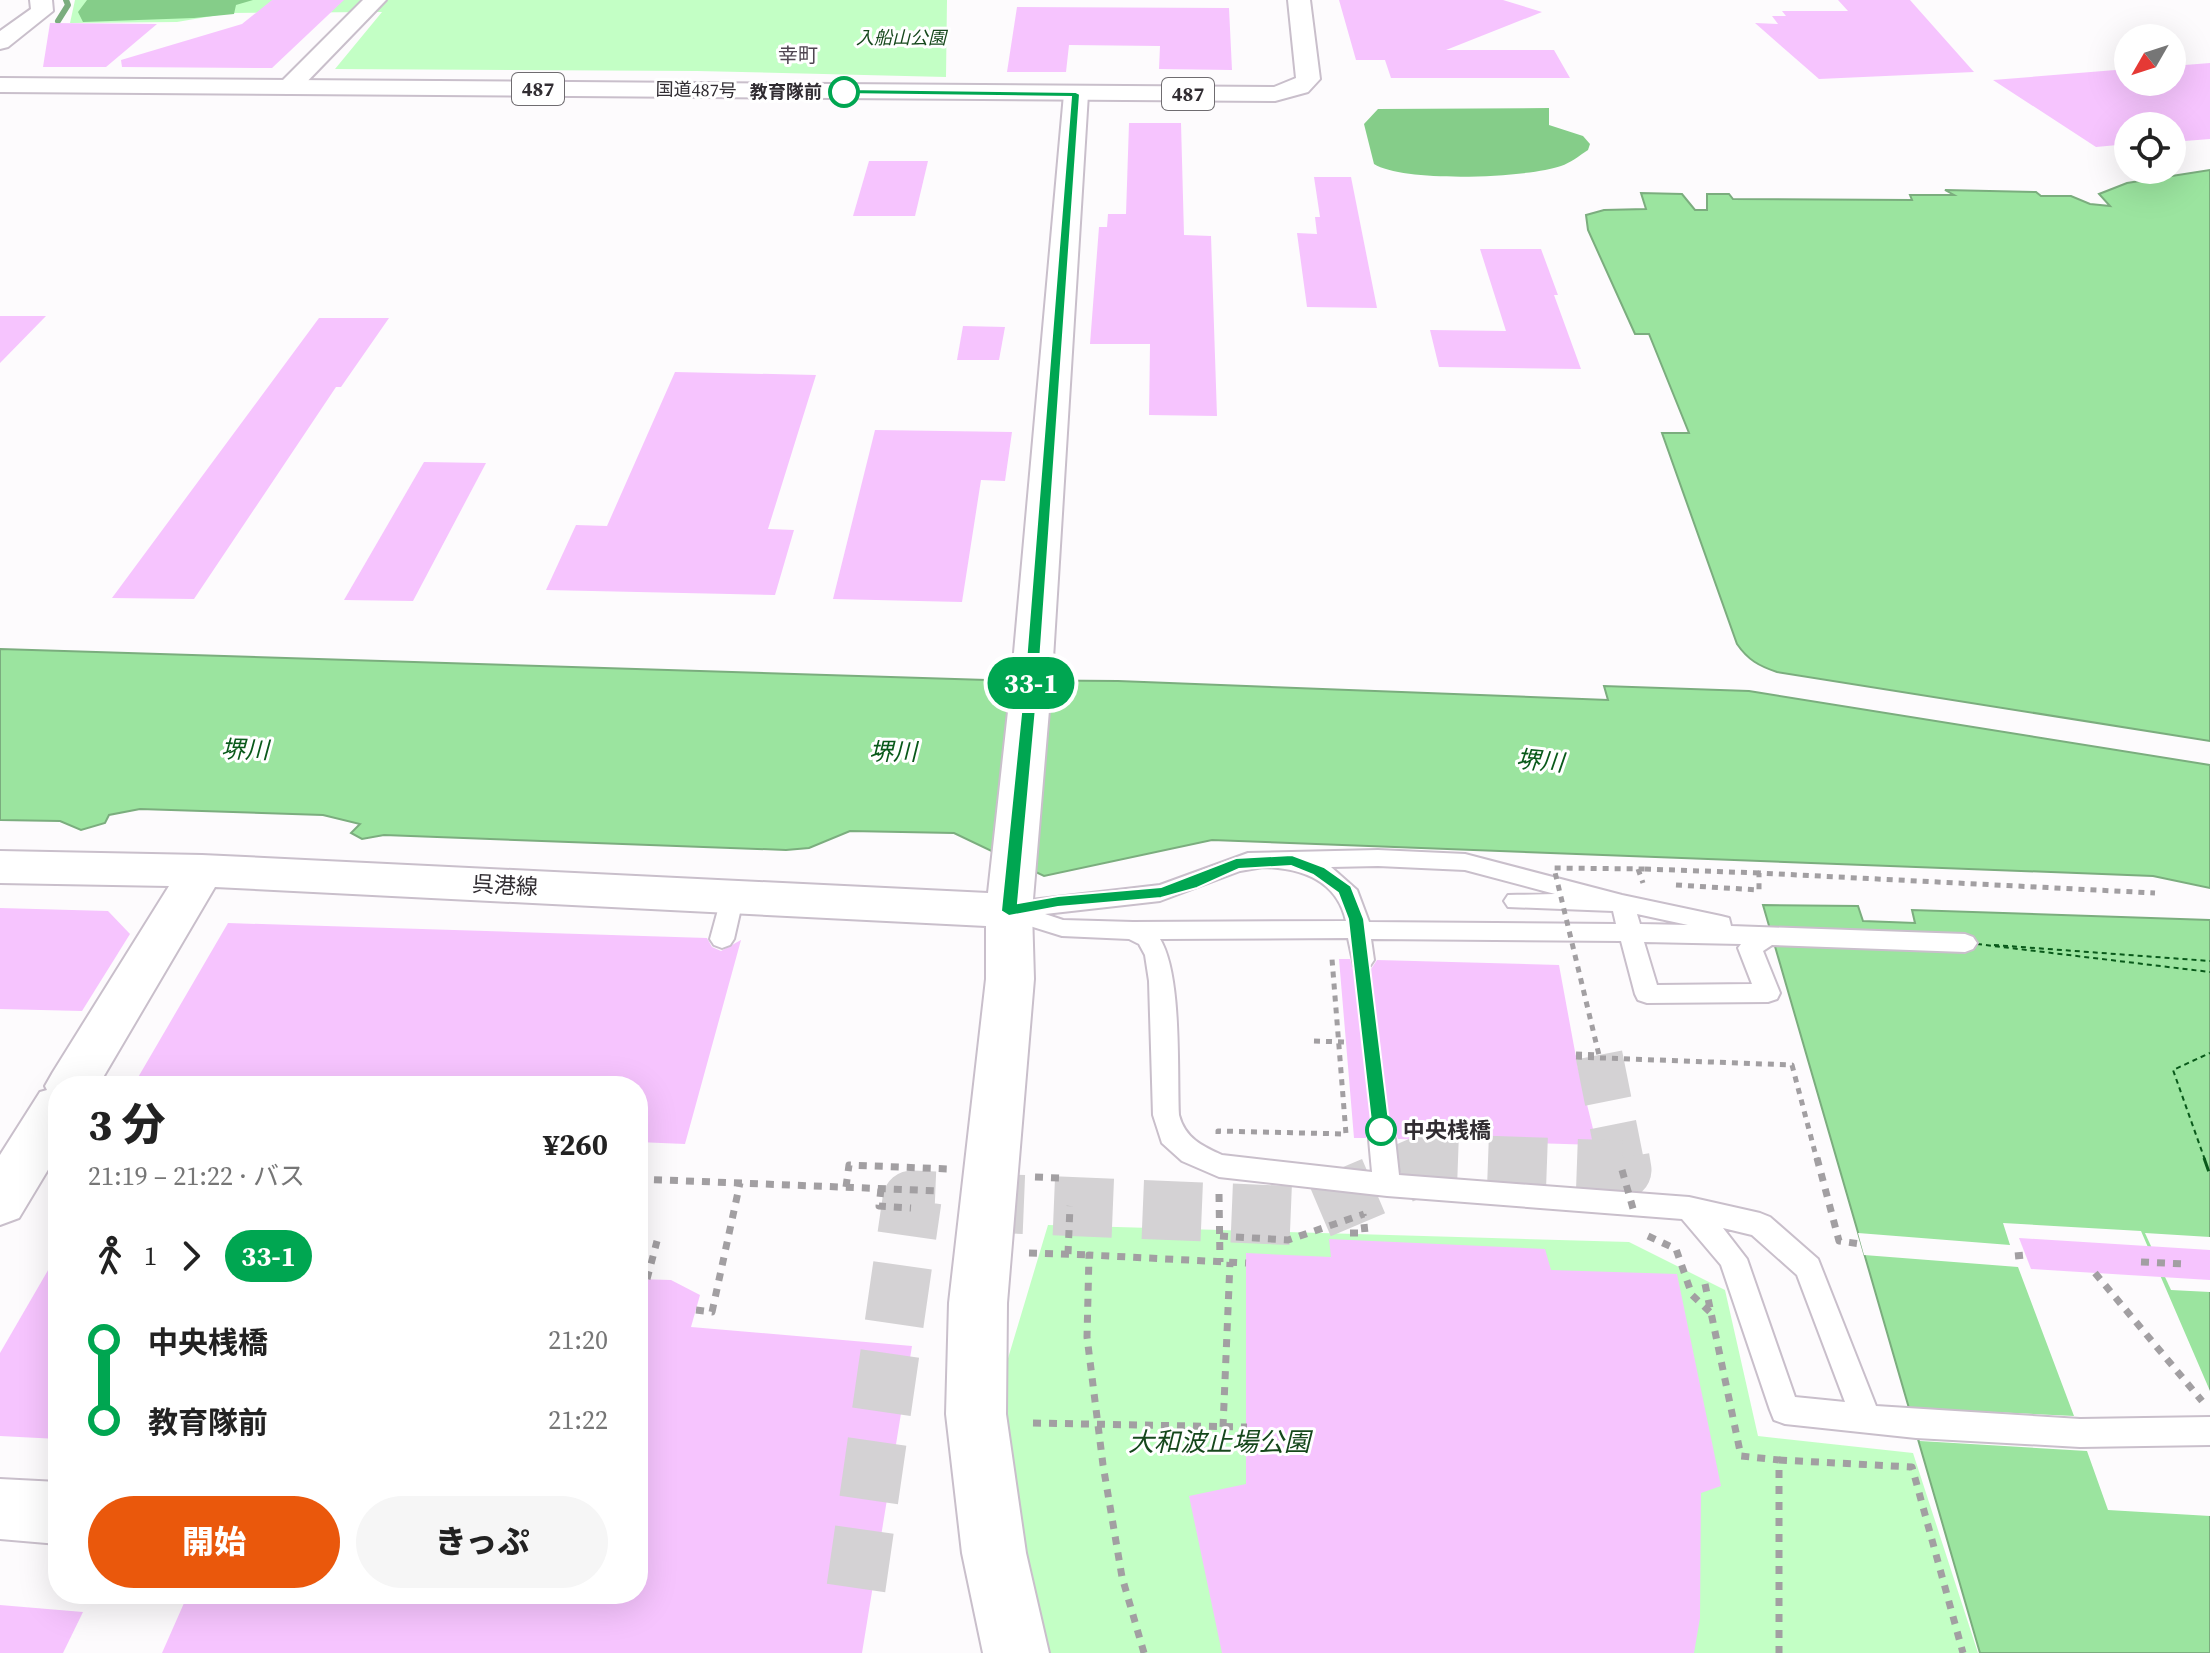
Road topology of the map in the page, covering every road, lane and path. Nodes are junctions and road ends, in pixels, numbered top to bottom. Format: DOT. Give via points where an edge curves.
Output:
graph roads {
  1 [pos="41,0"];
  2 [pos="375,0"];
  3 [pos="1299,0"];
  4 [pos="0,42"];
  5 [pos="0,85"];
  6 [pos="289,87"];
  7 [pos="1076,94"];
  8 [pos="1292,861"];
  9 [pos="0,867"];
  10 [pos="1641,869"];
  11 [pos="202,871"];
  12 [pos="1759,873"];
  13 [pos="1657,884"];
  14 [pos="1672,885"];
  15 [pos="1012,886"];
  16 [pos="1345,890"];
  17 [pos="2155,893"];
  18 [pos="733,895"];
  19 [pos="1369,899"];
  20 [pos="1516,901"];
  21 [pos="1622,903"];
  22 [pos="1358,929"];
  23 [pos="1133,931"];
  24 [pos="1629,932"];
  25 [pos="1769,935"];
  26 [pos="722,939"];
  27 [pos="1965,943"];
  28 [pos="1331,954"];
  29 [pos="1362,960"];
  30 [pos="1314,1041"];
  31 [pos="1342,1042"];
  32 [pos="77,1076"];
  33 [pos="48,1123"];
  34 [pos="1218,1139"];
  35 [pos="1382,1139"];
  36 [pos="947,1169"];
  37 [pos="1622,1170"];
  38 [pos="1035,1177"];
  39 [pos="1060,1178"];
  40 [pos="648,1179"];
  41 [pos="740,1183"];
  42 [pos="1387,1185"];
  43 [pos="846,1187"];
  44 [pos="881,1189"];
  45 [pos="1219,1189"];
  46 [pos="941,1191"];
  47 [pos="0,1202"];
  48 [pos="1070,1206"];
  49 [pos="911,1208"];
  50 [pos="1689,1208"];
  51 [pos="1634,1212"];
  52 [pos="1363,1214"];
  53 [pos="1378,1215"];
  54 [pos="1636,1230"];
  55 [pos="1350,1233"];
  56 [pos="1220,1236"];
  57 [pos="657,1241"];
  58 [pos="1861,1244"];
  59 [pos="1029,1253"];
  60 [pos="1068,1254"];
  61 [pos="1089,1255"];
  62 [pos="2025,1255"];
  63 [pos="2015,1256"];
  64 [pos="1220,1262"];
  65 [pos="1230,1262"];
  66 [pos="2141,1262"];
  67 [pos="1246,1263"];
  68 [pos="2187,1264"];
  69 [pos="2095,1273"];
  70 [pos="648,1275"];
  71 [pos="1706,1286"];
  72 [pos="696,1310"];
  73 [pos="1712,1314"];
  74 [pos="2210,1410"];
  75 [pos="1866,1419"];
  76 [pos="1033,1423"];
  77 [pos="1098,1423"];
  78 [pos="1223,1427"];
  79 [pos="1247,1427"];
  80 [pos="2210,1431"];
  81 [pos="1779,1460"];
  82 [pos="0,1509"];
  83 [pos="48,1512"];
  84 [pos="1016,1653"];
  85 [pos="1144,1653"];
  86 [pos="1779,1653"];
  87 [pos="1963,1653"];
  1 -- 4 [label="main road" via="42,11"];
  2 -- 6 [label="main road"];
  3 -- 7 [label="main road, 国道487号 / 487" via="1308,79 1300,87 1275,94"];
  5 -- 6 [label="main road, 国道487号 / 487"];
  6 -- 7 [label="main road, 国道487号 / 487"];
  7 -- 15 [label="main road"];
  8 -- 15 [label="lane" via="1236,864 1161,893 1058,902"];
  8 -- 16 [label="lane" via="1319,871"];
  8 -- 21 [label="lane" via="1465,862"];
  9 -- 11 [label="main road, 呉港線"];
  10 -- 12 [label="path"];
  10 -- 13 [label="path" via="1643,883"];
  10 -- 58 [label="path, bridge" via="1554,868 1599,1055 1576,1055 1792,1065 1839,1241"];
  11 -- 18 [label="main road, 呉港線"];
  11 -- 32 [label="main road"];
  12 -- 14 [label="path" via="1759,890"];
  12 -- 17 [label="path"];
  15 -- 18 [label="main road, 呉港線"];
  15 -- 23 [label="lane" via="1062,928"];
  15 -- 84 [label="main road" via="1010,979 978,1303 976,1414 994,1553"];
  16 -- 19 [label="lane"];
  16 -- 22 [label="lane"];
  18 -- 26 [label="lane"];
  20 -- 21 [label="lane"];
  21 -- 24 [label="lane"];
  21 -- 25 [label="lane"];
  22 -- 23 [label="lane"];
  22 -- 24 [label="lane"];
  22 -- 29 [label="lane"];
  23 -- 42 [label="lane" via="1147,938 1157,954 1171,1135 1191,1153 1219,1166"];
  24 -- 25 [label="lane"];
  24 -- 25 [label="lane" via="1647,994 1768,993 1750,948"];
  25 -- 27 [label="lane"];
  28 -- 31 [label="path"];
  30 -- 31 [label="path"];
  31 -- 34 [label="path" via="1346,1134 1218,1131"];
  33 -- 47 [label="main road"];
  35 -- 42 [label="lane"];
  36 -- 43 [label="path" via="849,1165"];
  37 -- 51 [label="path, bridge"];
  38 -- 39 [label="path"];
  40 -- 41 [label="path"];
  41 -- 43 [label="path"];
  41 -- 72 [label="path" via="712,1312"];
  42 -- 50 [label="lane"];
  43 -- 44 [label="path"];
  44 -- 46 [label="path"];
  44 -- 49 [label="path" via="879,1206"];
  45 -- 56 [label="path"];
  48 -- 60 [label="path"];
  50 -- 75 [label="lane" via="1760,1225 1808,1268"];
  50 -- 75 [label="lane" via="1733,1259 1785,1410"];
  52 -- 53 [label="path"];
  52 -- 55 [label="path" via="1365,1233"];
  52 -- 56 [label="path" via="1288,1240"];
  54 -- 73 [label="path" via="1676,1249 1692,1295"];
  56 -- 64 [label="path"];
  57 -- 70 [label="path"];
  59 -- 60 [label="path"];
  60 -- 61 [label="path"];
  61 -- 64 [label="path"];
  61 -- 77 [label="path" via="1087,1337"];
  62 -- 63 [label="path"];
  64 -- 65 [label="path"];
  65 -- 67 [label="path"];
  65 -- 78 [label="path"];
  66 -- 68 [label="path"];
  69 -- 74 [label="path"];
  71 -- 73 [label="path"];
  73 -- 81 [label="path" via="1741,1456"];
  75 -- 80 [label="lane" via="2080,1433"];
  76 -- 77 [label="path"];
  77 -- 78 [label="path"];
  77 -- 85 [label="path" via="1122,1577"];
  78 -- 79 [label="path"];
  81 -- 86 [label="path"];
  81 -- 87 [label="path" via="1912,1467"];
  82 -- 83 [label="main road"];
}
